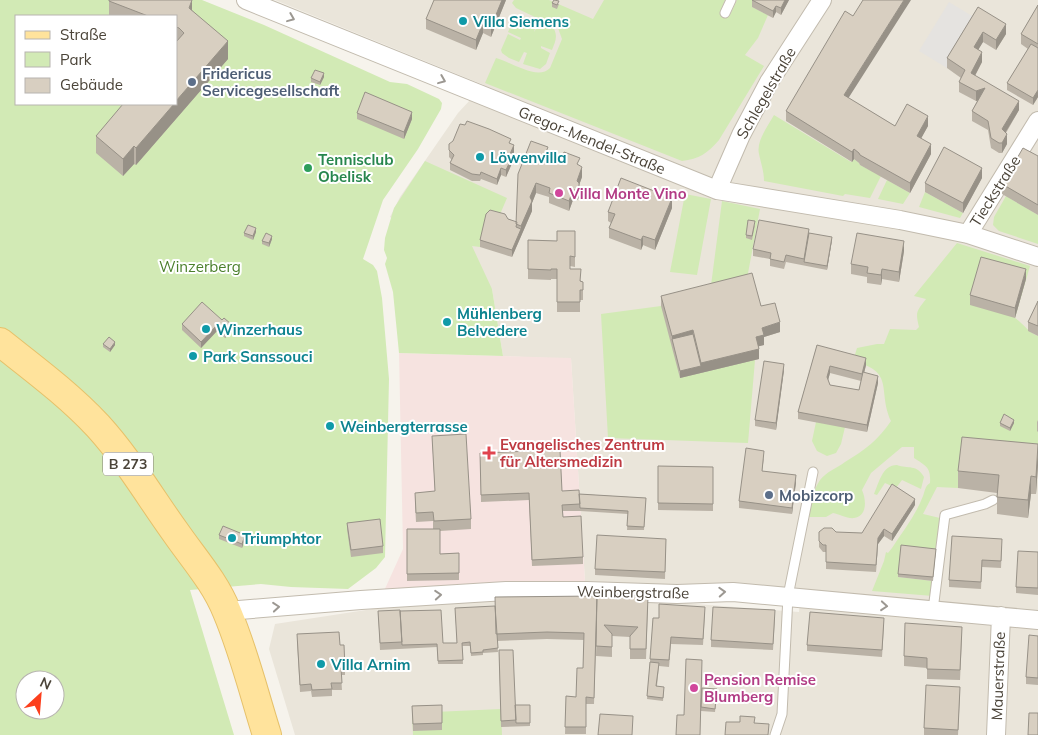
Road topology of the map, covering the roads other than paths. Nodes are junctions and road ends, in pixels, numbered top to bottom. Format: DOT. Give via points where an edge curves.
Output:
graph roads {
  1 [pos="246,0"];
  2 [pos="731,0"];
  3 [pos="822,0"];
  4 [pos="725,13"];
  5 [pos="1038,121"];
  6 [pos="717,190"];
  7 [pos="968,234"];
  8 [pos="1038,256"];
  9 [pos="0,342"];
  10 [pos="812,472"];
  11 [pos="993,500"];
  12 [pos="788,596"];
  13 [pos="933,610"];
  14 [pos="227,611"];
  15 [pos="1001,616"];
  16 [pos="1038,620"];
  17 [pos="267,735"];
  18 [pos="775,735"];
  19 [pos="996,735"];
  1 -- 6 [label="street, Gregor-Mendel-Straße, one-way"];
  2 -- 4 [label="lane"];
  3 -- 6 [label="street, Schlegelstraße" via="769,82"];
  5 -- 7 [label="street, Tieckstraße"];
  6 -- 7 [label="street, Gregor-Mendel-Straße"];
  7 -- 8 [label="street, Gregor-Mendel-Straße"];
  9 -- 14 [label="main road, B 273" via="72,400 117,448 203,569"];
  10 -- 12 [label="lane"];
  11 -- 13 [label="lane" via="944,515"];
  12 -- 13 [label="street, Weinbergstraße, one-way"];
  14 -- 12 [label="street, Weinbergstraße, one-way" via="506,591 733,592"];
  12 -- 18 [label="lane" via="782,714"];
  13 -- 15 [label="street, Weinbergstraße"];
  14 -- 17 [label="main road, B 273"];
  15 -- 16 [label="street, Weinbergstraße"];
  15 -- 19 [label="street, Mauerstraße"];
}
